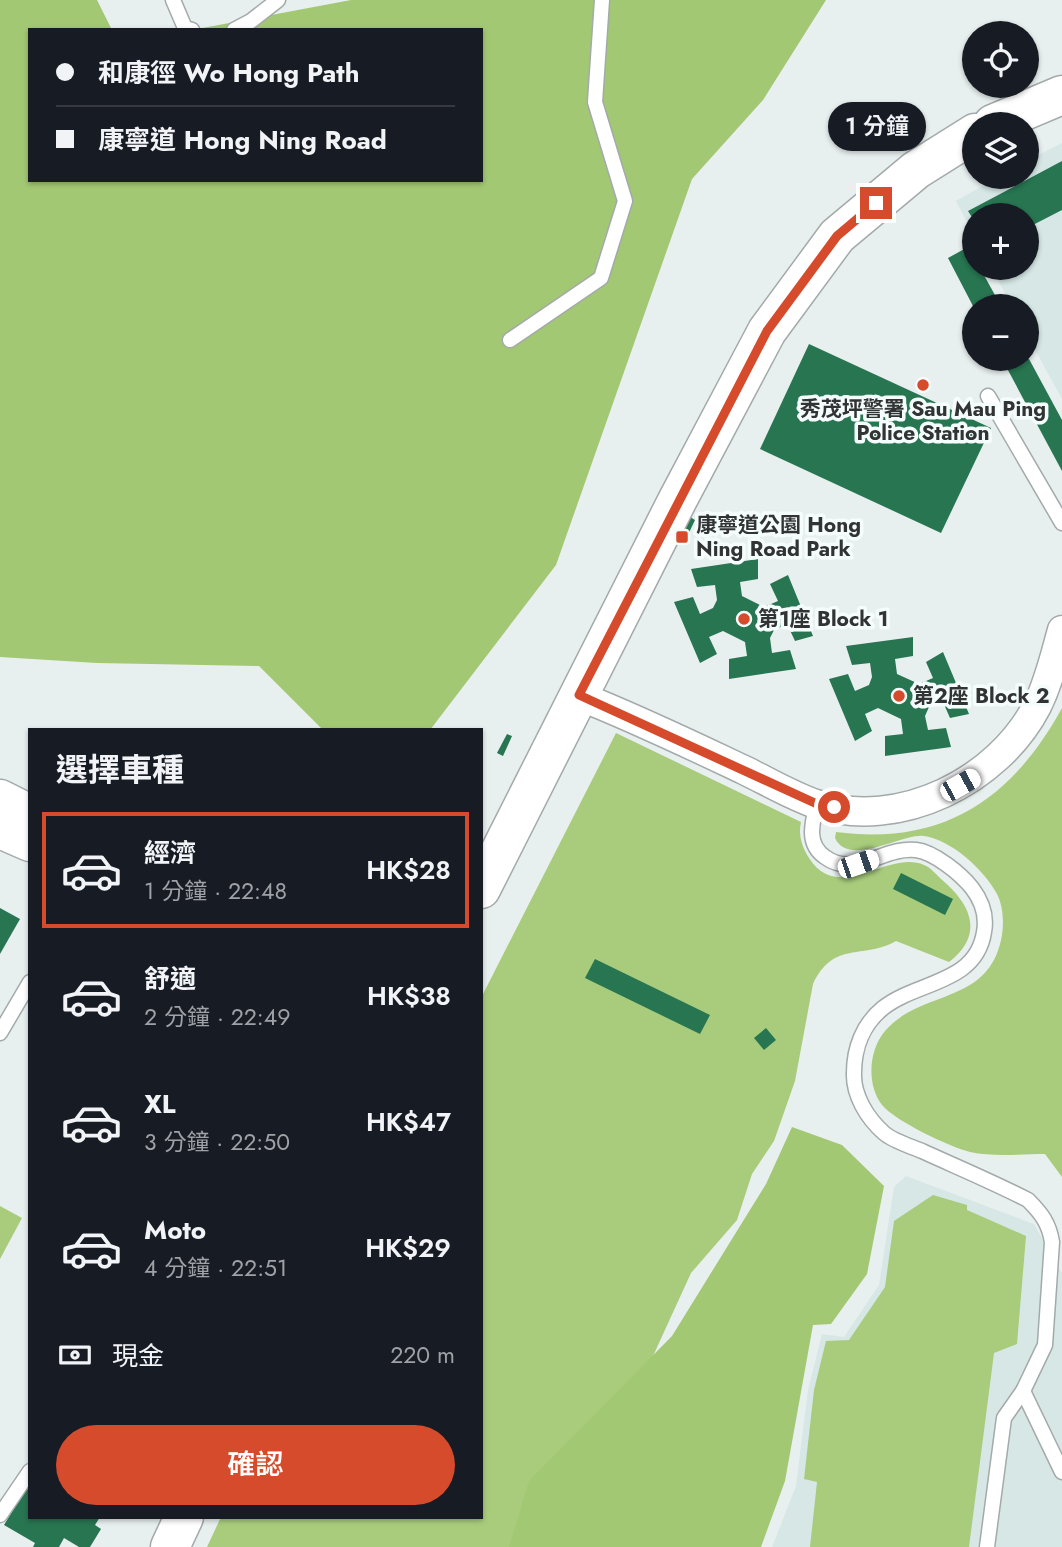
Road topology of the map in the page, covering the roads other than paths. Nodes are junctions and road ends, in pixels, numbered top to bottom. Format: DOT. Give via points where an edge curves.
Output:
graph roads {
  1 [pos="173,0"];
  2 [pos="278,0"];
  3 [pos="603,0"];
  4 [pos="185,28"];
  5 [pos="238,28"];
  6 [pos="1062,95"];
  7 [pos="1022,112"];
  8 [pos="962,141"];
  9 [pos="510,340"];
  10 [pos="988,396"];
  11 [pos="1062,523"];
  12 [pos="1062,630"];
  13 [pos="579,695"];
  14 [pos="0,799"];
  15 [pos="817,804"];
  16 [pos="28,813"];
  17 [pos="0,829"];
  18 [pos="28,841"];
  19 [pos="483,885"];
  20 [pos="28,985"];
  21 [pos="0,1033"];
  22 [pos="1023,1391"];
  23 [pos="1062,1472"];
  24 [pos="28,1474"];
  25 [pos="0,1515"];
  26 [pos="986,1547"];
  1 -- 4 [label="lane"];
  2 -- 5 [label="lane"];
  3 -- 9 [label="lane" via="595,102 625,201 601,278"];
  6 -- 7 [label="main road"];
  8 -- 13 [label="main road" via="916,170 837,236 767,331"];
  10 -- 11 [label="lane"];
  12 -- 15 [label="street" via="1038,705 1000,757 974,777 915,804 883,809"];
  13 -- 15 [label="street"];
  13 -- 19 [label="main road"];
  14 -- 16 [label="main road"];
  15 -- 22 [label="lane" via="813,843 832,862 858,864 904,849 930,854 970,885 982,902 986,923 972,961 956,974 883,1007 859,1039 853,1077 867,1114 885,1134 1019,1195 1043,1215 1052,1242 1045,1345"];
  17 -- 18 [label="main road"];
  20 -- 21 [label="lane"];
  22 -- 23 [label="lane"];
  22 -- 26 [label="lane" via="1004,1418"];
  24 -- 25 [label="lane"];
}
